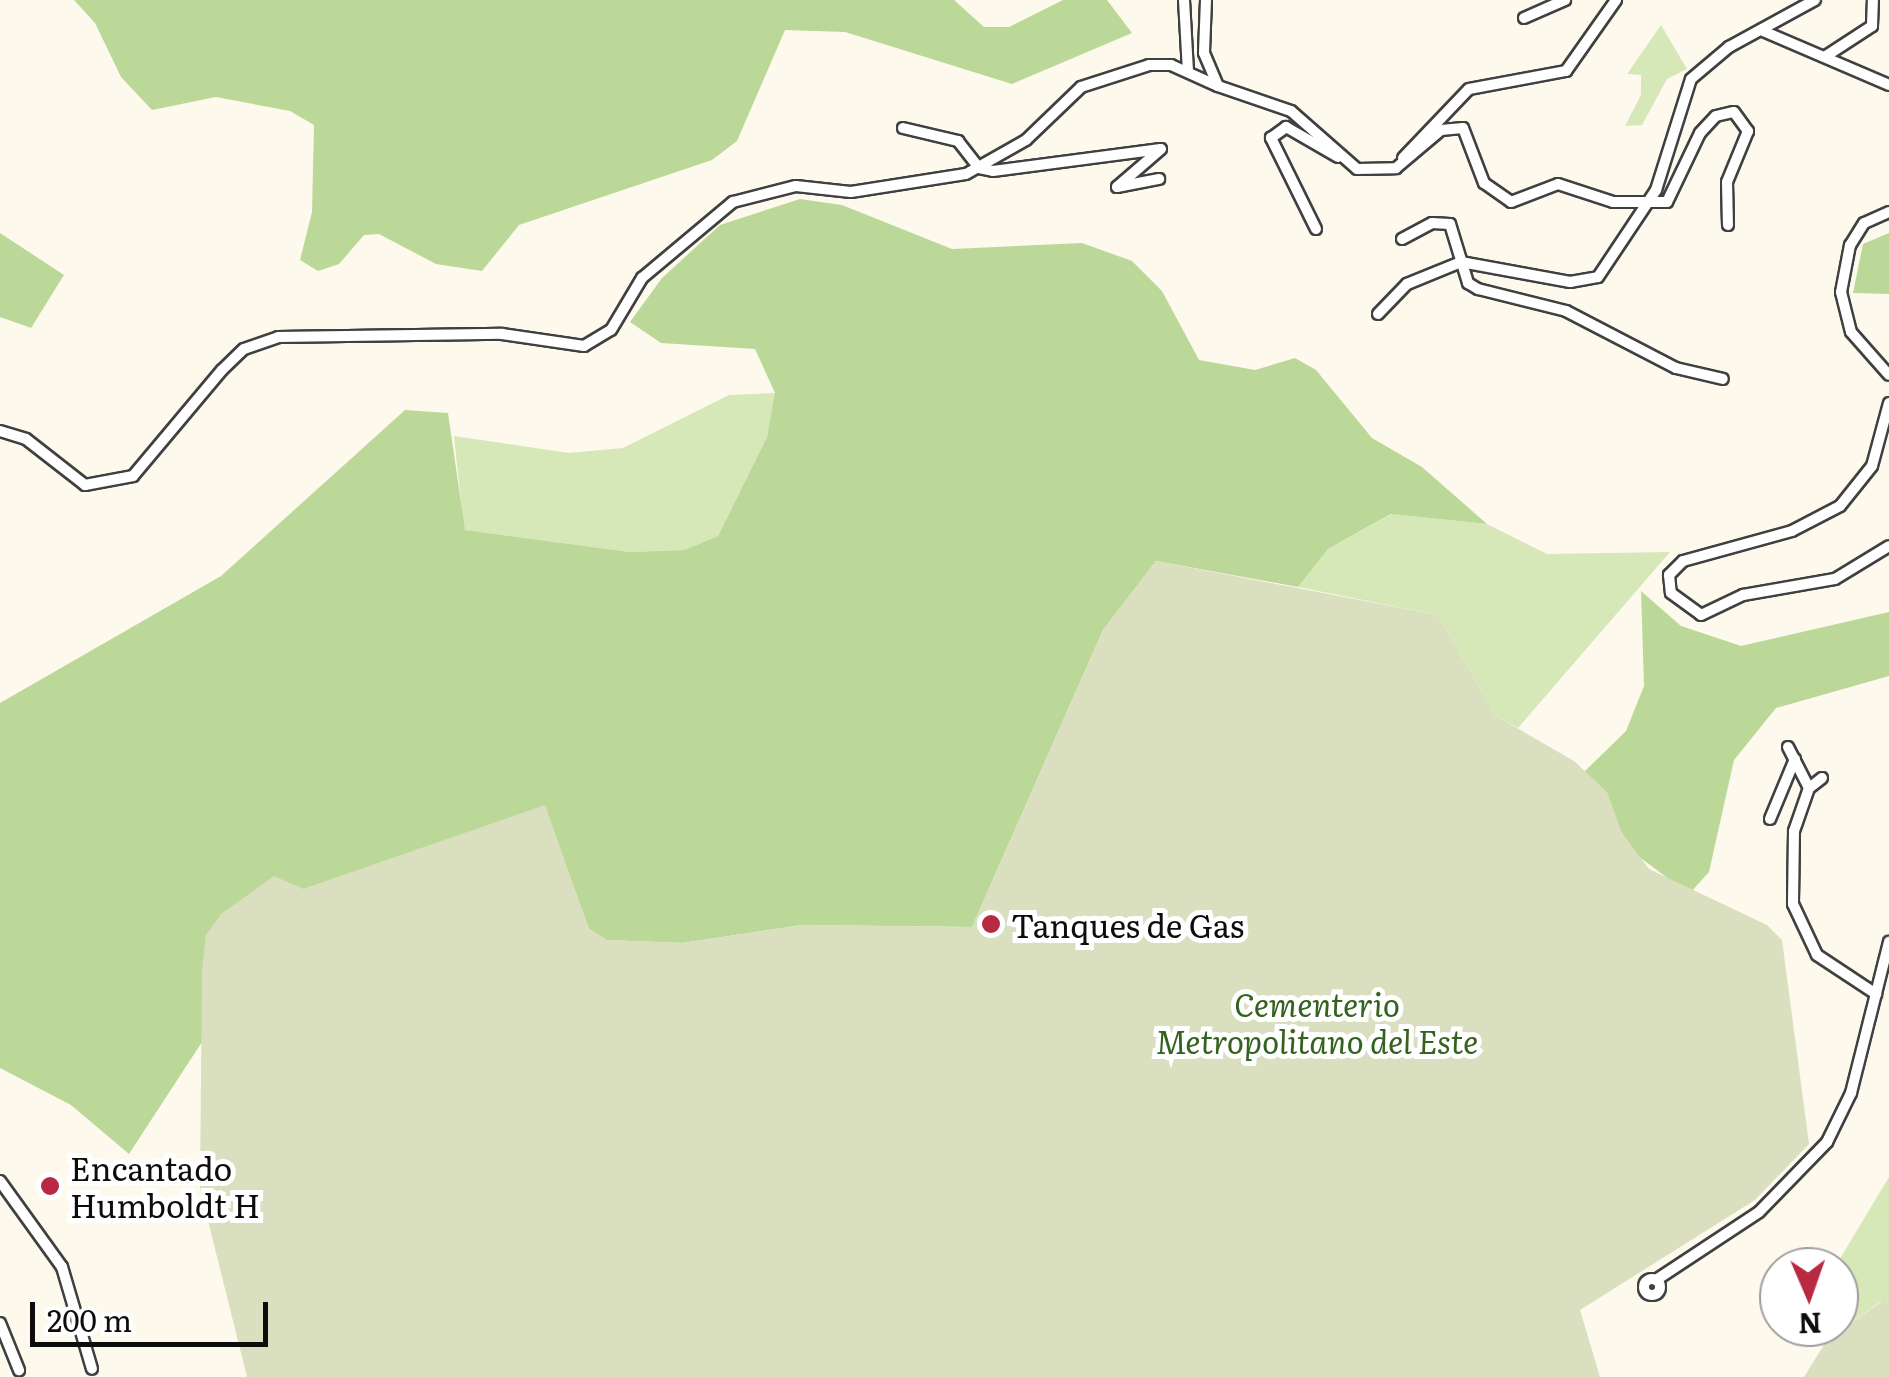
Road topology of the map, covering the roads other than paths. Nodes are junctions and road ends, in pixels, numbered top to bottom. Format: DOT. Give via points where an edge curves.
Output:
graph roads {
  1 [pos="1184,0"];
  2 [pos="1206,0"];
  3 [pos="1565,0"];
  4 [pos="1616,0"];
  5 [pos="1815,0"];
  6 [pos="1873,0"];
  7 [pos="1524,18"];
  8 [pos="1763,30"];
  9 [pos="1826,56"];
  10 [pos="1188,72"];
  11 [pos="1889,84"];
  12 [pos="1218,86"];
  13 [pos="903,128"];
  14 [pos="1339,158"];
  15 [pos="979,168"];
  16 [pos="1396,168"];
  17 [pos="1159,179"];
  18 [pos="1646,204"];
  19 [pos="1889,212"];
  20 [pos="1728,225"];
  21 [pos="1316,230"];
  22 [pos="1402,239"];
  23 [pos="1461,262"];
  24 [pos="1378,314"];
  25 [pos="1889,375"];
  26 [pos="1723,379"];
  27 [pos="1889,403"];
  28 [pos="0,431"];
  29 [pos="1889,546"];
  30 [pos="1788,746"];
  31 [pos="1795,760"];
  32 [pos="1822,778"];
  33 [pos="1809,788"];
  34 [pos="1770,819"];
  35 [pos="1889,942"];
  36 [pos="1876,994"];
  37 [pos="0,1182"];
  38 [pos="1656,1280"];
  39 [pos="0,1323"];
  40 [pos="92,1369"];
  41 [pos="19,1370"];
  1 -- 10 [label="street"];
  2 -- 12 [label="street" via="1204,53"];
  3 -- 7 [label="street"];
  4 -- 16 [label="street" via="1566,71 1455,96"];
  5 -- 8 [label="street"];
  6 -- 9 [label="street" via="1872,26"];
  8 -- 9 [label="street"];
  8 -- 18 [label="street" via="1691,79"];
  9 -- 11 [label="street"];
  10 -- 12 [label="street"];
  10 -- 15 [label="street" via="1149,65 1081,87 1026,140"];
  12 -- 14 [label="street" via="1291,112"];
  13 -- 15 [label="street" via="958,141"];
  14 -- 16 [label="street" via="1357,169"];
  14 -- 21 [label="street" via="1286,127 1271,138"];
  15 -- 17 [label="street" via="1161,149 1117,187"];
  15 -- 28 [label="street" via="851,192 796,186 733,202 642,278 611,330 584,346 502,334 278,337 244,350 222,370 133,476 100,485 72,479 26,439"];
  16 -- 18 [label="street" via="1454,126 1468,133 1484,183 1511,202 1558,184"];
  18 -- 20 [label="street" via="1668,202 1700,132 1716,116 1734,112 1748,131 1727,182"];
  18 -- 23 [label="street" via="1616,259 1588,280"];
  19 -- 25 [label="street" via="1864,223 1850,244 1840,292 1851,332"];
  22 -- 23 [label="street" via="1432,222 1450,224"];
  23 -- 24 [label="street" via="1407,284"];
  23 -- 26 [label="street" via="1478,289 1566,311 1676,368"];
  27 -- 29 [label="street" via="1872,466 1840,506 1792,531 1683,561 1669,576 1671,594 1701,615 1715,612 1754,592 1835,579"];
  30 -- 31 [label="street"];
  31 -- 33 [label="street"];
  31 -- 34 [label="street"];
  32 -- 33 [label="street"];
  33 -- 36 [label="street" via="1792,849 1794,904 1817,954"];
  35 -- 36 [label="street"];
  36 -- 38 [label="street" via="1850,1093 1826,1142 1759,1212"];
  37 -- 40 [label="street" via="62,1267"];
  39 -- 41 [label="street"];
}
